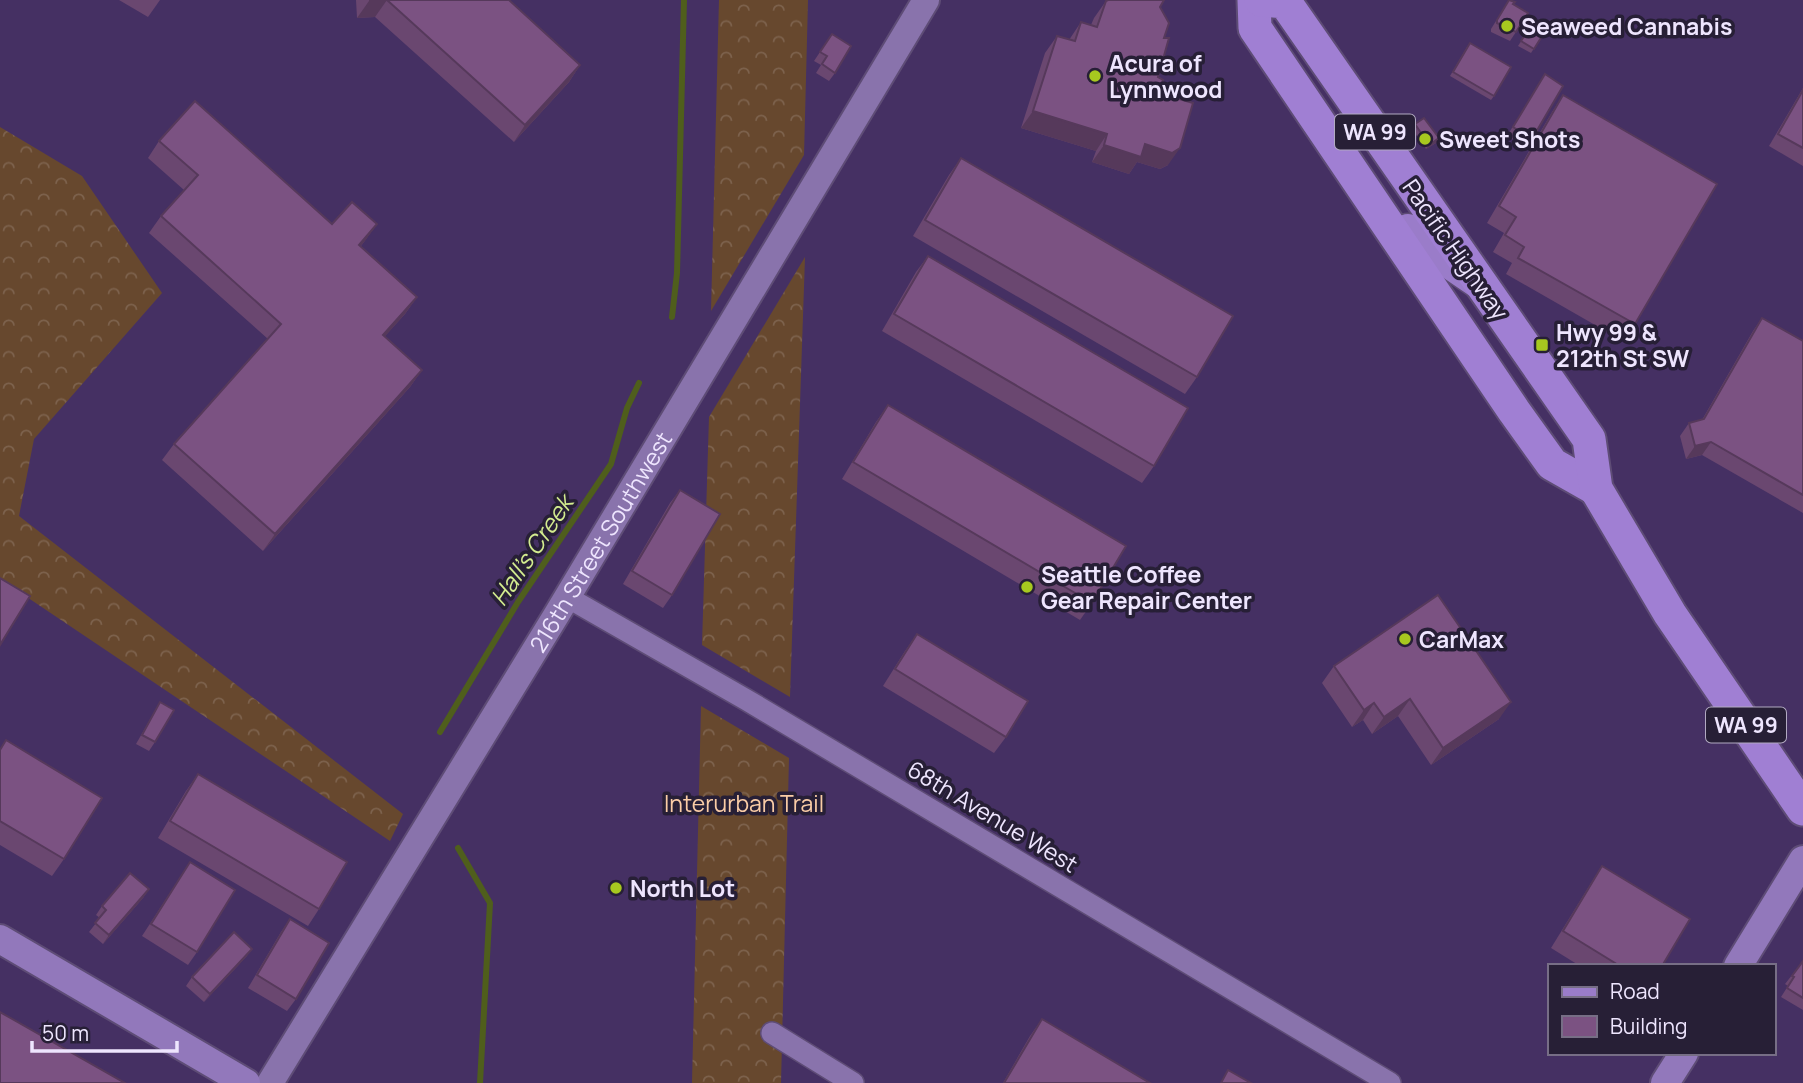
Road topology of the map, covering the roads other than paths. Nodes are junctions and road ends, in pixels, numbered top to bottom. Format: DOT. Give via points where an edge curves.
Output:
graph roads {
  1 [pos="926,0"];
  2 [pos="1254,0"];
  3 [pos="1261,0"];
  4 [pos="1396,234"];
  5 [pos="1478,282"];
  6 [pos="1596,489"];
  7 [pos="567,597"];
  8 [pos="1803,809"];
  9 [pos="1803,860"];
  10 [pos="0,939"];
  11 [pos="1739,964"];
  12 [pos="772,1032"];
  13 [pos="1683,1055"];
  14 [pos="246,1083"];
  15 [pos="270,1083"];
  16 [pos="853,1083"];
  17 [pos="1390,1083"];
  18 [pos="1665,1083"];
  1 -- 7 [label="street, 216th Street Southwest"];
  2 -- 4 [label="highway, Pacific Highway / WA 99" via="1255,28"];
  3 -- 5 [label="highway, Pacific Highway / WA 99" via="1285,2"];
  4 -- 5 [label="main road" via="1413,230 1431,250"];
  4 -- 6 [label="highway, Pacific Highway / WA 99" via="1552,464"];
  5 -- 6 [label="highway, Pacific Highway / WA 99" via="1589,439"];
  6 -- 8 [label="highway, Pacific Highway / WA 99" via="1670,614"];
  7 -- 15 [label="street, 216th Street Southwest"];
  7 -- 17 [label="street, 68th Avenue West"];
  9 -- 11 [label="main road"];
  10 -- 14 [label="main road"];
  12 -- 16 [label="street"];
  13 -- 18 [label="main road"];
}
